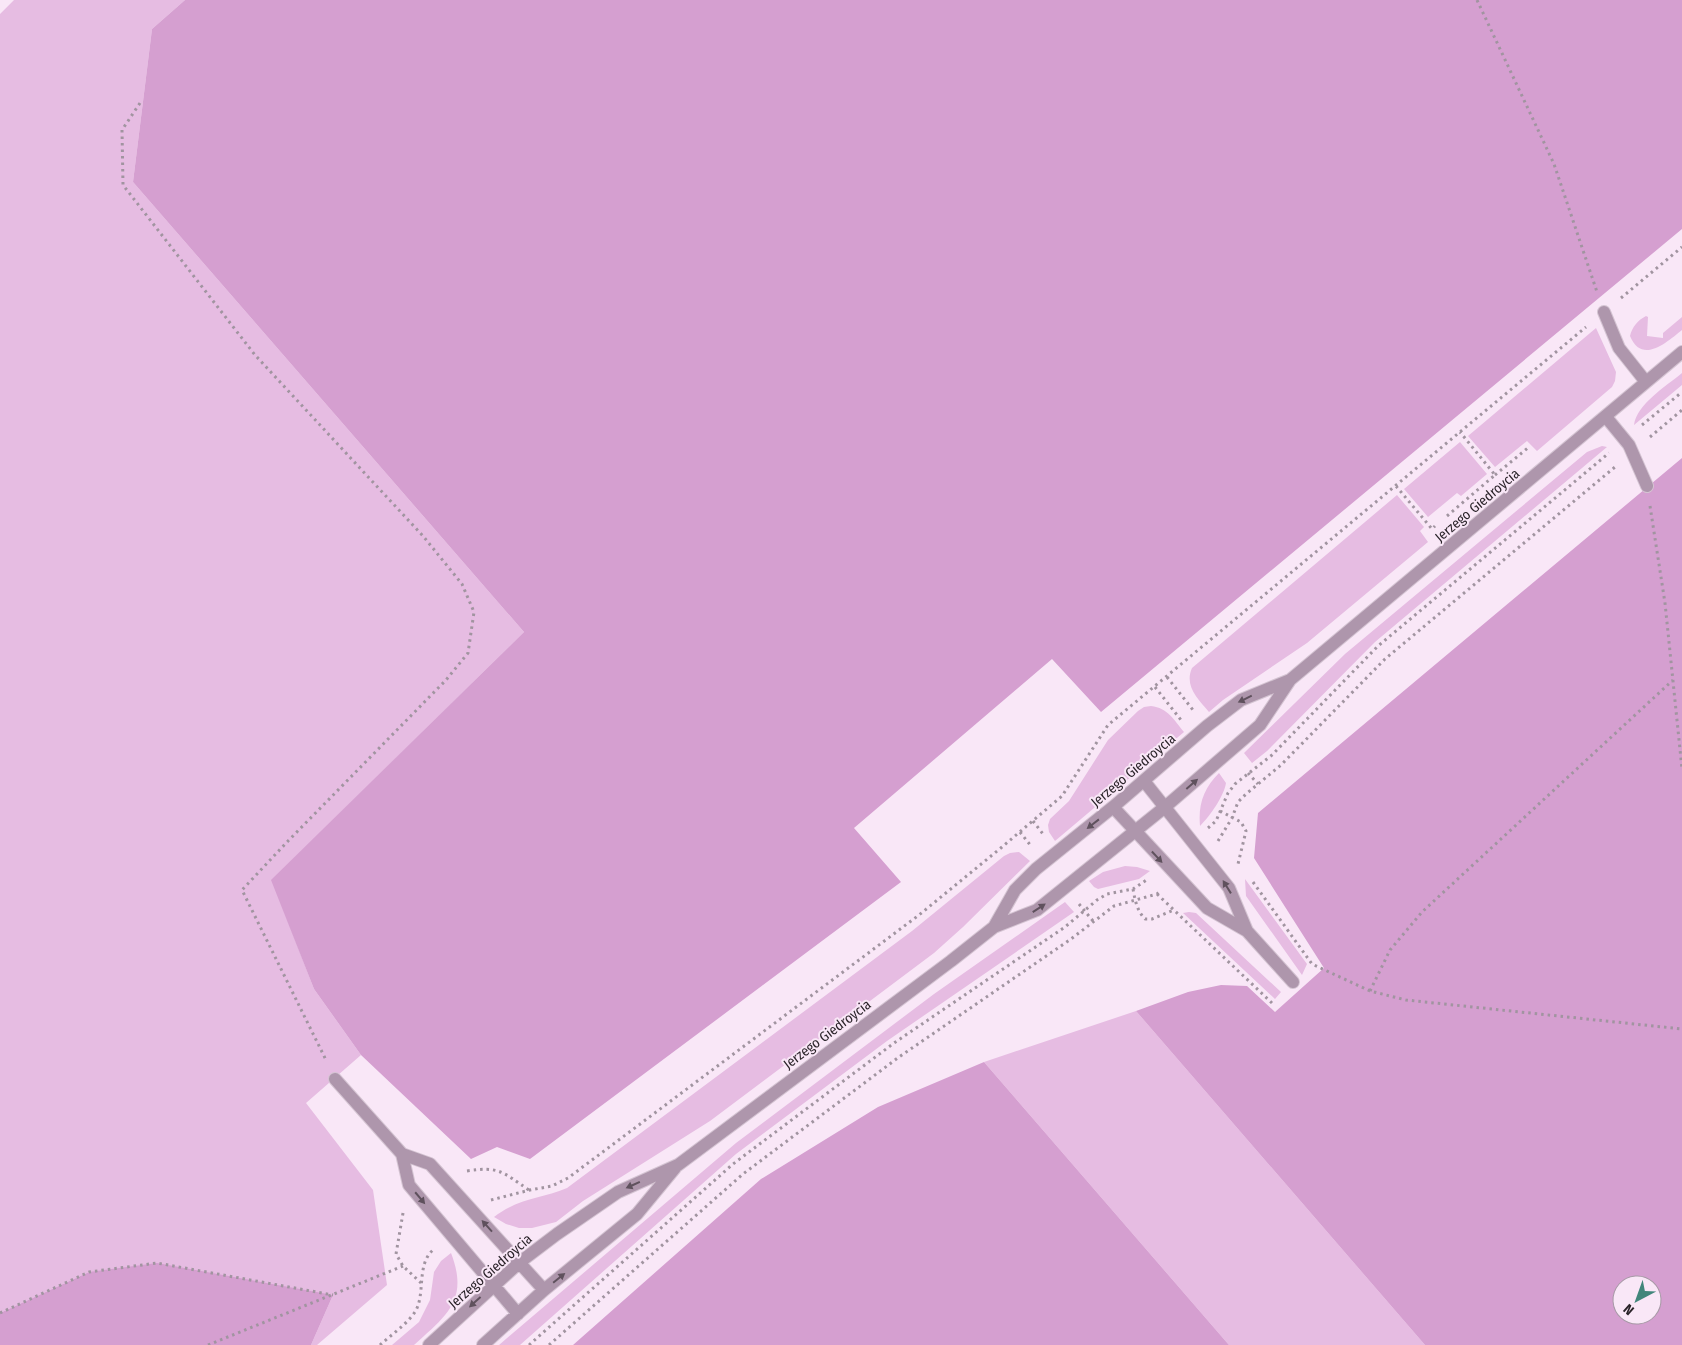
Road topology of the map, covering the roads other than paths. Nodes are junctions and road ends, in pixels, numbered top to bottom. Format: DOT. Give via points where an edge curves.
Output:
graph roads {
  1 [pos="1604,312"];
  2 [pos="1682,352"];
  3 [pos="1646,382"];
  4 [pos="1606,416"];
  5 [pos="1647,486"];
  6 [pos="1290,680"];
  7 [pos="1144,781"];
  8 [pos="1113,807"];
  9 [pos="1165,807"];
  10 [pos="1134,832"];
  11 [pos="994,927"];
  12 [pos="1247,931"];
  13 [pos="1293,982"];
  14 [pos="335,1079"];
  15 [pos="402,1154"];
  16 [pos="678,1165"];
  17 [pos="520,1262"];
  18 [pos="494,1286"];
  19 [pos="544,1290"];
  20 [pos="518,1314"];
  21 [pos="428,1345"];
  22 [pos="483,1345"];
  1 -- 3 [label="street" via="1618,348"];
  2 -- 3 [label="street, Jerzego Giedroycia"];
  3 -- 4 [label="street, Jerzego Giedroycia"];
  4 -- 5 [label="street" via="1625,440"];
  4 -- 6 [label="street, Jerzego Giedroycia"];
  6 -- 7 [label="street, Jerzego Giedroycia, one-way" via="1241,700"];
  9 -- 6 [label="street, Jerzego Giedroycia, one-way" via="1260,725"];
  7 -- 8 [label="street, Jerzego Giedroycia"];
  7 -- 9 [label="street"];
  8 -- 10 [label="street"];
  8 -- 11 [label="street, Jerzego Giedroycia, one-way" via="1015,890"];
  9 -- 10 [label="street, Jerzego Giedroycia"];
  12 -- 9 [label="street, one-way" via="1229,888"];
  11 -- 10 [label="street, Jerzego Giedroycia, one-way" via="1036,910"];
  10 -- 12 [label="street, one-way" via="1206,908"];
  11 -- 16 [label="street, Jerzego Giedroycia"];
  12 -- 13 [label="street"];
  14 -- 15 [label="street"];
  17 -- 15 [label="street, one-way" via="430,1164"];
  15 -- 18 [label="street, one-way" via="409,1185"];
  16 -- 17 [label="street, Jerzego Giedroycia, one-way" via="618,1192"];
  19 -- 16 [label="street, Jerzego Giedroycia, one-way" via="637,1214"];
  17 -- 18 [label="street, Jerzego Giedroycia"];
  17 -- 19 [label="street"];
  18 -- 20 [label="street"];
  18 -- 21 [label="street, Jerzego Giedroycia, one-way"];
  19 -- 20 [label="street, Jerzego Giedroycia"];
  20 -- 22 [label="street, Jerzego Giedroycia"];
}
